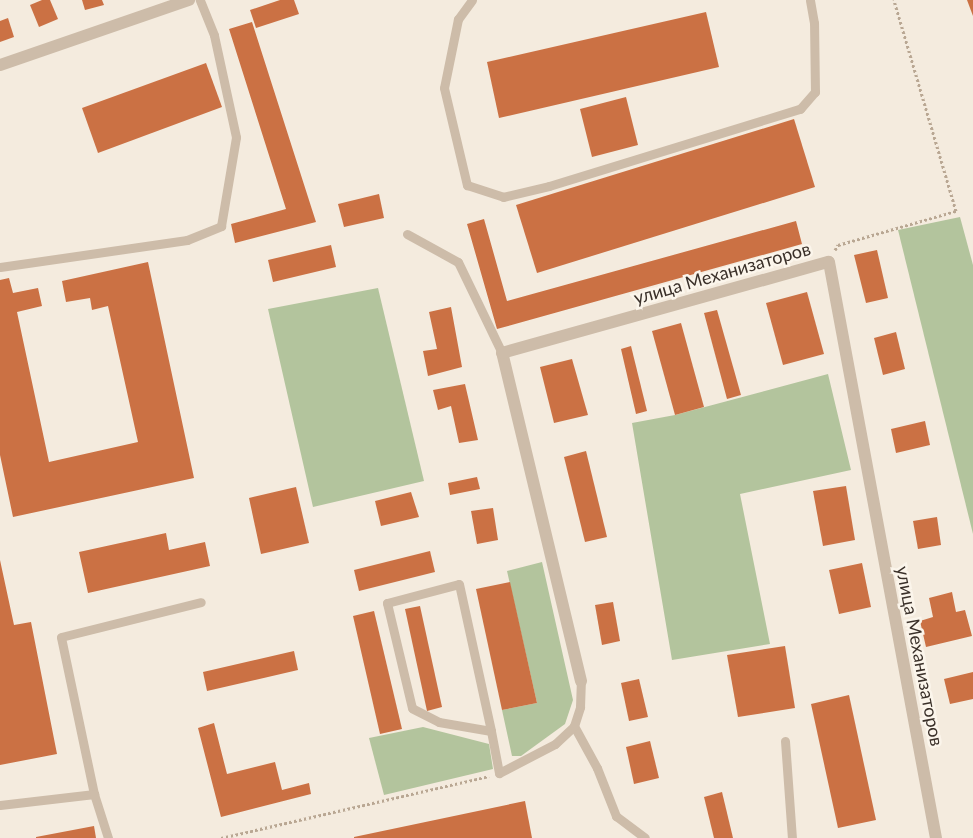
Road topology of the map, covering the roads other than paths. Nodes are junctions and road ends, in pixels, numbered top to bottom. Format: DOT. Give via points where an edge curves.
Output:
graph roads {
  1 [pos="189,0"];
  2 [pos="200,0"];
  3 [pos="472,0"];
  4 [pos="810,0"];
  5 [pos="0,65"];
  6 [pos="407,234"];
  7 [pos="0,267"];
  8 [pos="502,354"];
  9 [pos="201,602"];
  10 [pos="581,681"];
  11 [pos="574,726"];
  12 [pos="491,732"];
  13 [pos="785,740"];
  14 [pos="94,794"];
  15 [pos="0,805"];
  16 [pos="108,838"];
  17 [pos="645,838"];
  18 [pos="792,838"];
  19 [pos="936,838"];
  1 -- 5 [label="street"];
  2 -- 7 [label="lane" via="214,35 236,137 221,226 188,240"];
  3 -- 4 [label="lane" via="458,19 444,88 467,185 503,197 549,186 800,109 815,92 814,23"];
  6 -- 8 [label="lane" via="458,262"];
  8 -- 10 [label="street"];
  8 -- 19 [label="street, улица Механизаторов" via="828,262"];
  9 -- 14 [label="lane" via="61,637"];
  10 -- 11 [label="lane" via="580,707"];
  11 -- 12 [label="lane" via="555,744 499,773"];
  11 -- 17 [label="lane" via="597,768 616,816"];
  12 -- 12 [label="lane" via="459,584 387,603 412,708 439,722"];
  13 -- 18 [label="lane"];
  14 -- 15 [label="lane"];
  14 -- 16 [label="lane"];
}
